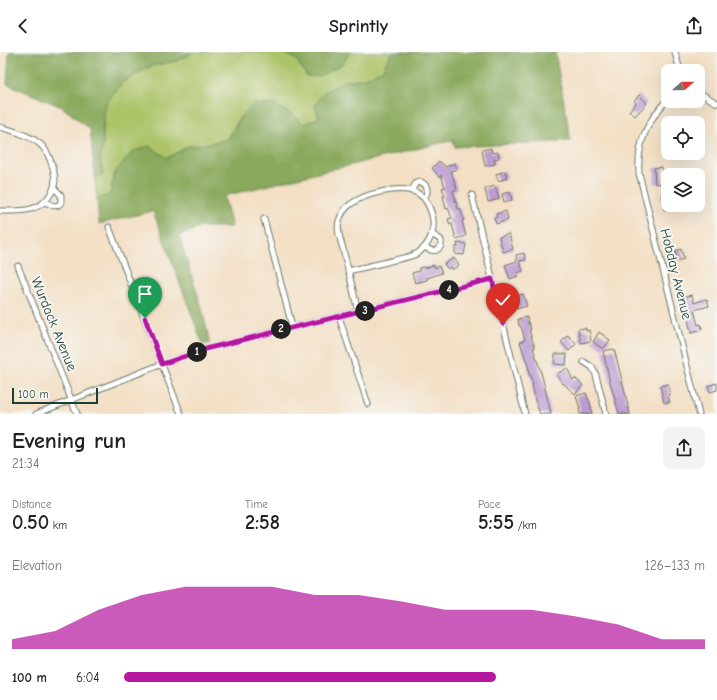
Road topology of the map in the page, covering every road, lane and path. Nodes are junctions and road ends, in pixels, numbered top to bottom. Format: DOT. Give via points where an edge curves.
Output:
graph roads {
  1 [pos="675,52"];
  2 [pos="678,64"];
  3 [pos="705,96"];
  4 [pos="717,103"];
  5 [pos="661,106"];
  6 [pos="2,127"];
  7 [pos="54,188"];
  8 [pos="411,191"];
  9 [pos="472,195"];
  10 [pos="424,198"];
  11 [pos="45,202"];
  12 [pos="0,212"];
  13 [pos="264,219"];
  14 [pos="109,227"];
  15 [pos="432,234"];
  16 [pos="425,247"];
  17 [pos="18,266"];
  18 [pos="348,271"];
  19 [pos="492,279"];
  20 [pos="358,312"];
  21 [pos="339,317"];
  22 [pos="292,326"];
  23 [pos="584,362"];
  24 [pos="162,364"];
  25 [pos="72,400"];
  26 [pos="368,404"];
  27 [pos="36,414"];
  28 [pos="77,414"];
  29 [pos="181,414"];
  30 [pos="525,414"];
  31 [pos="606,414"];
  32 [pos="699,414"];
  1 -- 2 [label="street"];
  3 -- 4 [label="street"];
  5 -- 32 [label="street, Hobday Avenue" via="654,114 642,139 639,173"];
  6 -- 7 [label="street" via="42,145 47,151 54,171"];
  7 -- 11 [label="street"];
  7 -- 11 [label="street" via="61,195 61,203 54,206"];
  8 -- 10 [label="street"];
  8 -- 10 [label="street" via="416,183 425,184 427,193"];
  8 -- 18 [label="street" via="396,189 355,201 344,209 338,227"];
  9 -- 19 [label="street"];
  10 -- 15 [label="street" via="433,220"];
  11 -- 12 [label="street" via="27,210"];
  13 -- 22 [label="street"];
  14 -- 24 [label="street"];
  15 -- 16 [label="street"];
  15 -- 16 [label="street" via="441,240 439,250"];
  16 -- 18 [label="street" via="415,255"];
  17 -- 25 [label="street, Wurdack Avenue"];
  18 -- 20 [label="street"];
  19 -- 20 [label="street"];
  19 -- 30 [label="street"];
  20 -- 21 [label="street"];
  21 -- 22 [label="street"];
  21 -- 26 [label="street"];
  22 -- 24 [label="street" via="209,348"];
  23 -- 31 [label="street" via="596,375"];
  24 -- 25 [label="street"];
  24 -- 29 [label="street"];
  25 -- 27 [label="street"];
  25 -- 28 [label="street, Wurdack Avenue"];
}
